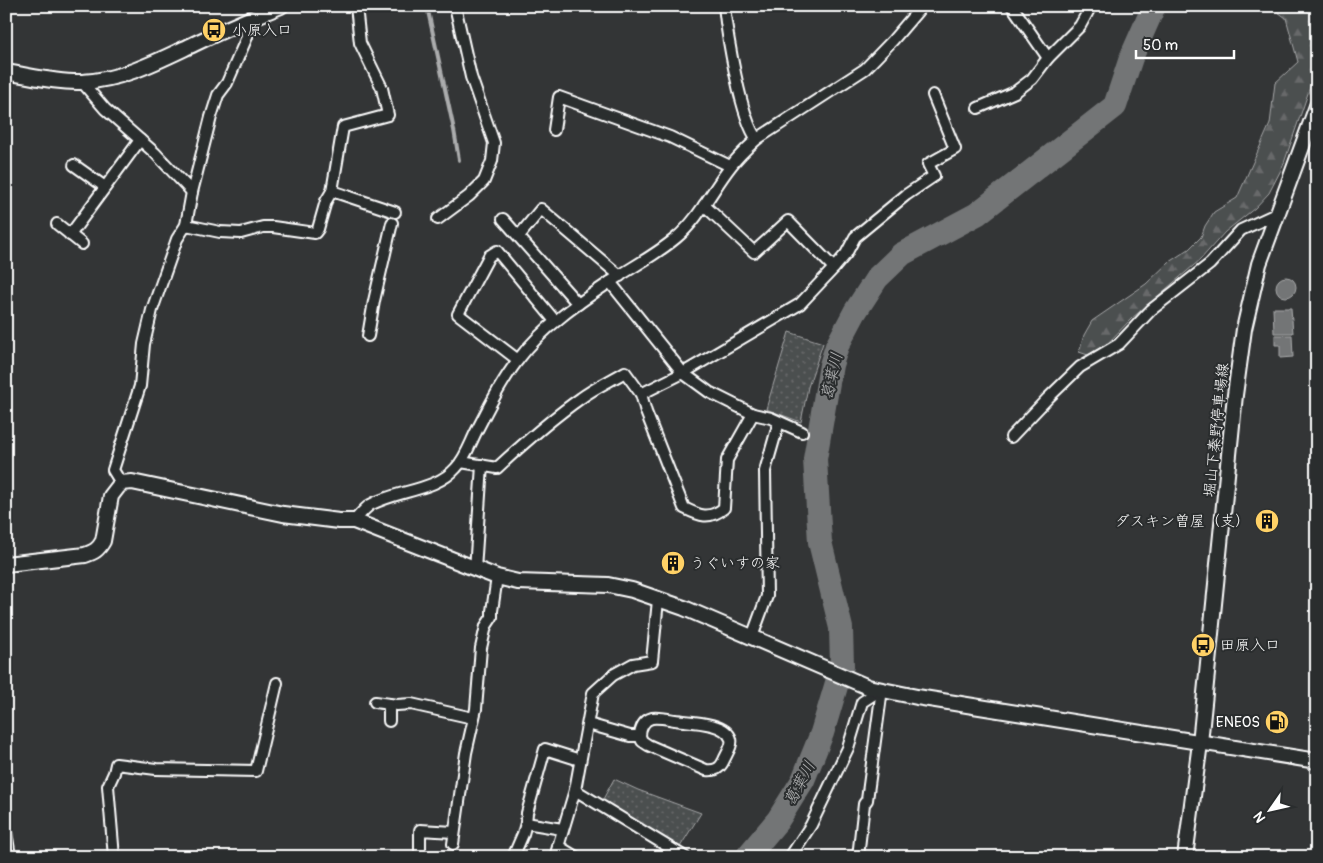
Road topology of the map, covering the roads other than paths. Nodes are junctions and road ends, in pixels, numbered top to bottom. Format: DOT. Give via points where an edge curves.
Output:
graph roads {
  1 [pos="281,6"];
  2 [pos="356,6"];
  3 [pos="455,6"];
  4 [pos="724,6"];
  5 [pos="922,6"];
  6 [pos="1012,6"];
  7 [pos="1091,6"];
  8 [pos="242,21"];
  9 [pos="1048,58"];
  10 [pos="6,72"];
  11 [pos="82,82"];
  12 [pos="932,95"];
  13 [pos="1317,106"];
  14 [pos="978,108"];
  15 [pos="554,130"];
  16 [pos="756,139"];
  17 [pos="140,140"];
  18 [pos="74,165"];
  19 [pos="730,166"];
  20 [pos="105,187"];
  21 [pos="332,191"];
  22 [pos="192,192"];
  23 [pos="704,205"];
  24 [pos="395,212"];
  25 [pos="1278,213"];
  26 [pos="438,219"];
  27 [pos="503,219"];
  28 [pos="392,223"];
  29 [pos="57,224"];
  30 [pos="186,225"];
  31 [pos="70,235"];
  32 [pos="519,236"];
  33 [pos="82,244"];
  34 [pos="834,268"];
  35 [pos="620,276"];
  36 [pos="610,282"];
  37 [pos="578,304"];
  38 [pos="555,321"];
  39 [pos="368,336"];
  40 [pos="518,360"];
  41 [pos="683,373"];
  42 [pos="641,394"];
  43 [pos="753,414"];
  44 [pos="779,422"];
  45 [pos="802,432"];
  46 [pos="1011,437"];
  47 [pos="461,462"];
  48 [pos="482,465"];
  49 [pos="121,483"];
  50 [pos="354,521"];
  51 [pos="6,564"];
  52 [pos="475,570"];
  53 [pos="497,577"];
  54 [pos="658,600"];
  55 [pos="752,637"];
  56 [pos="276,683"];
  57 [pos="875,688"];
  58 [pos="375,702"];
  59 [pos="389,704"];
  60 [pos="474,718"];
  61 [pos="389,720"];
  62 [pos="588,724"];
  63 [pos="640,736"];
  64 [pos="1200,743"];
  65 [pos="580,760"];
  66 [pos="1317,760"];
  67 [pos="574,790"];
  68 [pos="526,823"];
  69 [pos="562,830"];
  70 [pos="6,832"];
  71 [pos="454,832"];
  72 [pos="453,844"];
  73 [pos="558,846"];
  74 [pos="6,853"];
  75 [pos="114,857"];
  76 [pos="420,857"];
  77 [pos="513,857"];
  78 [pos="555,857"];
  79 [pos="576,857"];
  80 [pos="685,857"];
  81 [pos="790,857"];
  82 [pos="858,857"];
  83 [pos="1185,857"];
  1 -- 8 [label="street"];
  2 -- 21 [label="street" via="360,43 382,88 388,115 343,127"];
  3 -- 26 [label="street" via="471,77 494,143 484,181"];
  4 -- 16 [label="street" via="740,93"];
  5 -- 16 [label="street" via="864,70"];
  6 -- 9 [label="street"];
  7 -- 9 [label="street" via="1080,26"];
  8 -- 11 [label="street" via="141,69"];
  8 -- 22 [label="street" via="247,38 210,117"];
  9 -- 14 [label="street" via="1032,79 1015,92"];
  10 -- 11 [label="street"];
  11 -- 17 [label="street" via="105,109"];
  12 -- 34 [label="street" via="955,149 928,164 934,176 856,237"];
  13 -- 25 [label="street, 堀山下秦野停車場線"];
  15 -- 19 [label="street" via="559,97 670,137"];
  16 -- 19 [label="street"];
  17 -- 20 [label="street"];
  17 -- 22 [label="street"];
  18 -- 20 [label="street"];
  19 -- 23 [label="street"];
  20 -- 31 [label="street"];
  21 -- 24 [label="street"];
  21 -- 30 [label="street" via="315,234 273,227 242,233 220,232"];
  22 -- 30 [label="street"];
  23 -- 34 [label="street" via="754,252 788,221"];
  23 -- 35 [label="street" via="677,237"];
  25 -- 46 [label="street" via="1241,230 1210,264 1151,310 1118,344 1080,367"];
  25 -- 64 [label="street, 堀山下秦野停車場線" via="1259,264 1244,329"];
  27 -- 32 [label="street"];
  28 -- 39 [label="street"];
  29 -- 31 [label="street"];
  30 -- 49 [label="street" via="177,239 152,310 144,344 140,386 113,470"];
  31 -- 33 [label="street"];
  32 -- 35 [label="street" via="541,209"];
  32 -- 37 [label="street"];
  34 -- 41 [label="street" via="800,304"];
  35 -- 36 [label="street"];
  36 -- 37 [label="street"];
  36 -- 41 [label="street"];
  37 -- 38 [label="street"];
  38 -- 40 [label="street"];
  38 -- 40 [label="street" via="497,251 489,256 458,314"];
  40 -- 47 [label="street" via="495,394"];
  41 -- 42 [label="street"];
  41 -- 43 [label="street" via="709,392"];
  42 -- 43 [label="street" via="681,502 684,508 698,515 708,516 724,508 727,460"];
  42 -- 48 [label="street" via="625,372 582,397 530,437 497,468"];
  43 -- 44 [label="street"];
  44 -- 45 [label="street"];
  44 -- 55 [label="street" via="765,471 767,596"];
  47 -- 48 [label="street"];
  47 -- 50 [label="street" via="448,476 369,506"];
  48 -- 52 [label="street"];
  49 -- 50 [label="street" via="132,482 283,514"];
  49 -- 51 [label="street" via="111,496 103,542 95,551 85,555"];
  50 -- 52 [label="street"];
  52 -- 53 [label="street"];
  53 -- 54 [label="street" via="518,582 608,585"];
  53 -- 60 [label="street" via="492,617 486,626 481,648"];
  54 -- 55 [label="street"];
  54 -- 62 [label="street" via="652,661 633,664 613,675 593,693"];
  55 -- 57 [label="street"];
  56 -- 75 [label="street" via="256,771 156,769 116,764 108,786"];
  57 -- 64 [label="street"];
  57 -- 81 [label="street" via="862,702 848,748 811,825"];
  57 -- 82 [label="street" via="867,800"];
  58 -- 59 [label="street"];
  59 -- 60 [label="street" via="411,704"];
  59 -- 61 [label="street"];
  60 -- 71 [label="street"];
  62 -- 63 [label="street"];
  62 -- 65 [label="street"];
  63 -- 63 [label="street" via="648,745 713,771 722,764 732,743 727,732 711,725 654,718 645,722"];
  64 -- 66 [label="street"];
  64 -- 83 [label="street, 堀山下秦野停車場線"];
  65 -- 67 [label="street"];
  65 -- 68 [label="street" via="545,750"];
  67 -- 69 [label="street"];
  67 -- 80 [label="street"];
  68 -- 69 [label="street"];
  68 -- 77 [label="street"];
  69 -- 73 [label="street"];
  70 -- 74 [label="street" via="9,850"];
  71 -- 72 [label="street"];
  71 -- 76 [label="street" via="420,830"];
  73 -- 78 [label="street"];
  73 -- 79 [label="street"];
}
